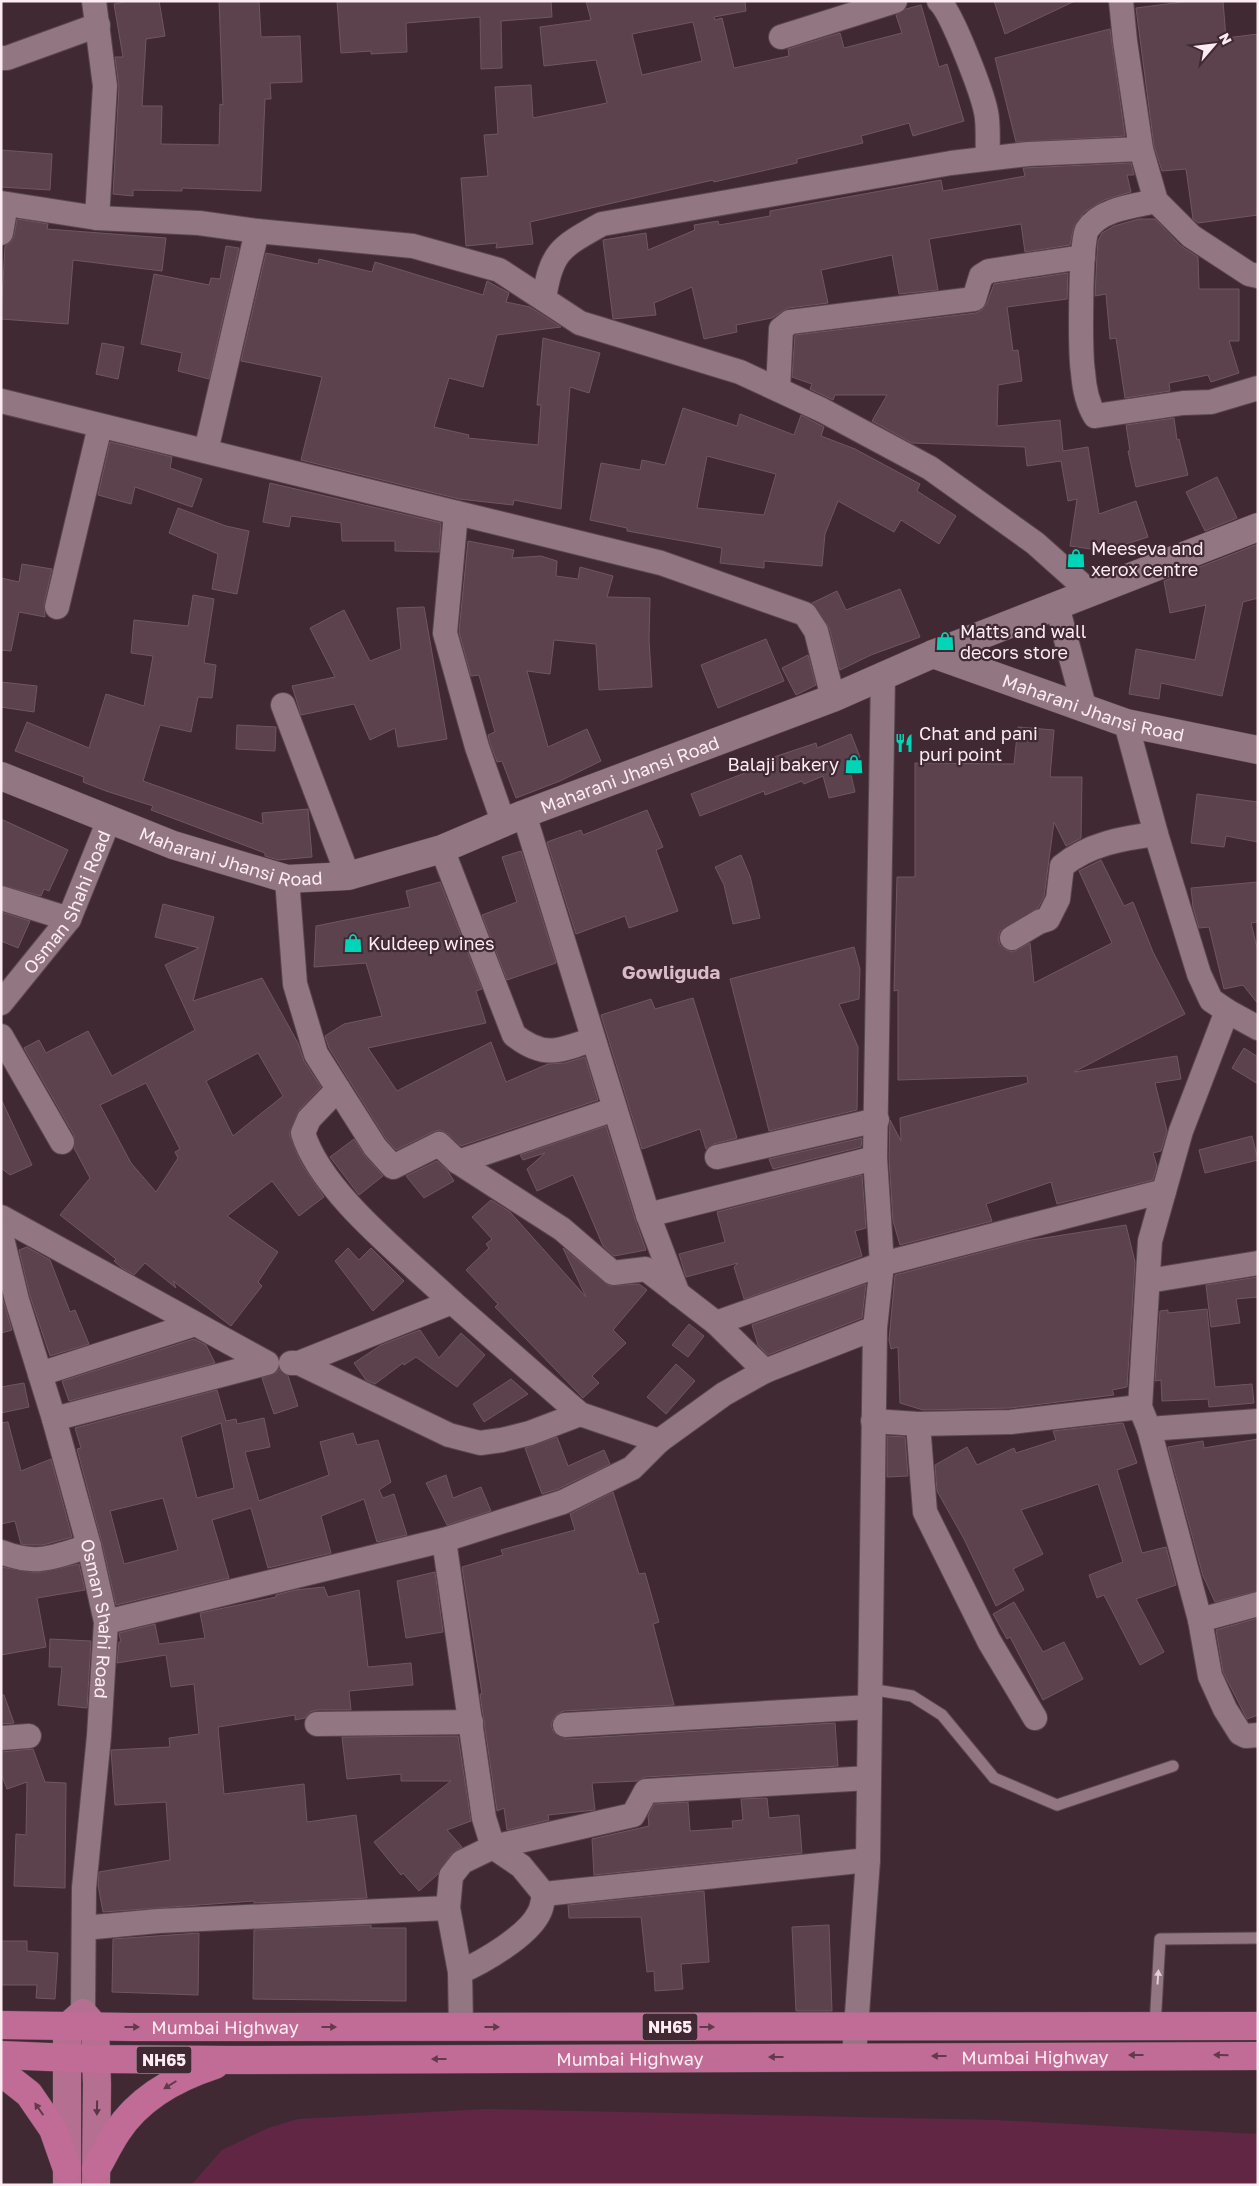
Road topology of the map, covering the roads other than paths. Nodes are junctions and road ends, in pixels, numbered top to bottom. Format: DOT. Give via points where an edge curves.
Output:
graph roads {
  1 [pos="94,1"];
  2 [pos="895,1"];
  3 [pos="939,1"];
  4 [pos="1121,1"];
  5 [pos="98,25"];
  6 [pos="781,37"];
  7 [pos="1,58"];
  8 [pos="1141,149"];
  9 [pos="988,158"];
  10 [pos="1156,201"];
  11 [pos="4,203"];
  12 [pos="98,218"];
  13 [pos="257,231"];
  14 [pos="1,232"];
  15 [pos="1083,257"];
  16 [pos="1258,276"];
  17 [pos="544,299"];
  18 [pos="1258,388"];
  19 [pos="778,389"];
  20 [pos="1,401"];
  21 [pos="100,426"];
  22 [pos="206,451"];
  23 [pos="456,513"];
  24 [pos="1258,528"];
  25 [pos="1091,593"];
  26 [pos="1057,606"];
  27 [pos="57,607"];
  28 [pos="933,654"];
  29 [pos="883,675"];
  30 [pos="833,698"];
  31 [pos="283,705"];
  32 [pos="1086,710"];
  33 [pos="1126,723"];
  34 [pos="1258,750"];
  35 [pos="1,776"];
  36 [pos="514,819"];
  37 [pos="109,820"];
  38 [pos="1156,834"];
  39 [pos="442,849"];
  40 [pos="348,876"];
  41 [pos="287,879"];
  42 [pos="1,898"];
  43 [pos="69,919"];
  44 [pos="1012,938"];
  45 [pos="1,1003"];
  46 [pos="1227,1011"];
  47 [pos="1258,1028"];
  48 [pos="1,1036"];
  49 [pos="593,1039"];
  50 [pos="338,1089"];
  51 [pos="615,1109"];
  52 [pos="877,1120"];
  53 [pos="62,1142"];
  54 [pos="717,1157"];
  55 [pos="875,1158"];
  56 [pos="458,1162"];
  57 [pos="1164,1191"];
  58 [pos="648,1215"];
  59 [pos="1,1217"];
  60 [pos="1,1234"];
  61 [pos="1258,1263"];
  62 [pos="882,1264"];
  63 [pos="1148,1281"];
  64 [pos="678,1296"];
  65 [pos="9,1302"];
  66 [pos="452,1302"];
  67 [pos="716,1323"];
  68 [pos="195,1324"];
  69 [pos="875,1328"];
  70 [pos="267,1362"];
  71 [pos="299,1362"];
  72 [pos="766,1371"];
  73 [pos="40,1374"];
  74 [pos="580,1414"];
  75 [pos="1145,1418"];
  76 [pos="54,1419"];
  77 [pos="873,1421"];
  78 [pos="1258,1421"];
  79 [pos="918,1424"];
  80 [pos="660,1441"];
  81 [pos="444,1540"];
  82 [pos="89,1546"];
  83 [pos="1,1552"];
  84 [pos="1258,1604"];
  85 [pos="1200,1620"];
  86 [pos="106,1622"];
  87 [pos="870,1698"];
  88 [pos="1035,1718"];
  89 [pos="471,1722"];
  90 [pos="317,1724"];
  91 [pos="565,1725"];
  92 [pos="1258,1735"];
  93 [pos="29,1736"];
  94 [pos="1,1738"];
  95 [pos="1173,1766"];
  96 [pos="869,1778"];
  97 [pos="493,1847"];
  98 [pos="868,1860"];
  99 [pos="544,1894"];
  100 [pos="448,1908"];
  101 [pos="84,1928"];
  102 [pos="1258,1938"];
  103 [pos="460,1972"];
  104 [pos="82,2022"];
  105 [pos="1,2025"];
  106 [pos="1154,2026"];
  107 [pos="1258,2026"];
  108 [pos="461,2027"];
  109 [pos="855,2027"];
  110 [pos="1,2055"];
  111 [pos="854,2056"];
  112 [pos="1258,2056"];
  113 [pos="67,2057"];
  114 [pos="97,2059"];
  115 [pos="231,2060"];
  116 [pos="1,2072"];
  117 [pos="67,2177"];
  118 [pos="96,2177"];
  1 -- 5 [label="street"];
  2 -- 6 [label="street"];
  3 -- 9 [label="street" via="957,32 986,111"];
  4 -- 8 [label="street"];
  5 -- 7 [label="street"];
  5 -- 12 [label="street" via="105,86"];
  8 -- 9 [label="street"];
  8 -- 10 [label="street"];
  9 -- 17 [label="street" via="602,224 566,245 548,270"];
  10 -- 15 [label="street" via="1096,219 1086,231"];
  10 -- 16 [label="street" via="1191,236 1249,274"];
  11 -- 12 [label="street"];
  11 -- 14 [label="street"];
  12 -- 13 [label="street" via="199,223"];
  13 -- 17 [label="street" via="413,246 500,270"];
  13 -- 22 [label="street"];
  15 -- 18 [label="street" via="1082,371 1095,416 1211,402"];
  15 -- 19 [label="street" via="989,271 981,276 974,299 790,322 781,329"];
  17 -- 19 [label="street" via="580,323 723,365"];
  19 -- 25 [label="street" via="930,468 1035,543"];
  20 -- 21 [label="street"];
  21 -- 22 [label="street"];
  21 -- 27 [label="street"];
  22 -- 23 [label="street"];
  23 -- 30 [label="street" via="661,563 805,614 816,631"];
  23 -- 36 [label="street" via="445,633 477,747"];
  24 -- 25 [label="street"];
  25 -- 26 [label="street"];
  26 -- 28 [label="street"];
  26 -- 32 [label="street"];
  28 -- 29 [label="street, Maharani Jhansi Road"];
  28 -- 32 [label="street, Maharani Jhansi Road"];
  29 -- 30 [label="street, Maharani Jhansi Road"];
  29 -- 52 [label="street"];
  30 -- 36 [label="street, Maharani Jhansi Road"];
  31 -- 40 [label="street"];
  32 -- 33 [label="street, Maharani Jhansi Road"];
  33 -- 34 [label="street, Maharani Jhansi Road"];
  33 -- 38 [label="street"];
  35 -- 37 [label="street, Maharani Jhansi Road"];
  36 -- 39 [label="street, Maharani Jhansi Road"];
  36 -- 49 [label="street"];
  37 -- 41 [label="street, Maharani Jhansi Road" via="173,846"];
  37 -- 43 [label="street, Osman Shahi Road"];
  38 -- 44 [label="street" via="1123,838 1077,854 1062,866 1058,900 1048,919"];
  38 -- 46 [label="street" via="1199,974 1211,1000"];
  39 -- 40 [label="street, Maharani Jhansi Road"];
  39 -- 49 [label="street" via="514,1035 528,1047 543,1051 567,1048"];
  40 -- 41 [label="street, Maharani Jhansi Road"];
  41 -- 50 [label="street" via="295,984 316,1054"];
  42 -- 43 [label="street"];
  43 -- 45 [label="street, Osman Shahi Road"];
  46 -- 47 [label="street"];
  46 -- 57 [label="street" via="1181,1131"];
  48 -- 53 [label="street"];
  49 -- 51 [label="street"];
  50 -- 56 [label="street" via="375,1147 393,1166 439,1144"];
  50 -- 66 [label="street" via="309,1119 303,1133 307,1148 343,1200"];
  51 -- 56 [label="street"];
  51 -- 58 [label="street"];
  52 -- 54 [label="street"];
  52 -- 55 [label="street"];
  55 -- 58 [label="street"];
  55 -- 62 [label="street"];
  56 -- 64 [label="street" via="562,1229 613,1273 646,1269"];
  57 -- 62 [label="street"];
  57 -- 63 [label="street" via="1150,1241"];
  58 -- 64 [label="street"];
  59 -- 68 [label="street"];
  60 -- 65 [label="street, Osman Shahi Road"];
  61 -- 63 [label="street"];
  62 -- 67 [label="street"];
  62 -- 69 [label="street"];
  63 -- 75 [label="street"];
  64 -- 67 [label="street"];
  65 -- 73 [label="street, Osman Shahi Road"];
  66 -- 71 [label="street"];
  66 -- 74 [label="street"];
  67 -- 72 [label="street"];
  68 -- 70 [label="street"];
  68 -- 73 [label="street"];
  69 -- 72 [label="street"];
  69 -- 77 [label="street"];
  70 -- 71 [label="street"];
  70 -- 76 [label="street"];
  71 -- 74 [label="street" via="450,1435 480,1442 530,1433"];
  72 -- 80 [label="street" via="724,1394"];
  73 -- 76 [label="street, Osman Shahi Road"];
  74 -- 80 [label="street"];
  75 -- 78 [label="street"];
  75 -- 79 [label="street"];
  75 -- 85 [label="street"];
  76 -- 82 [label="street, Osman Shahi Road"];
  77 -- 79 [label="street"];
  77 -- 87 [label="street"];
  79 -- 88 [label="street" via="925,1512 989,1641"];
  80 -- 81 [label="street" via="632,1468 563,1502"];
  81 -- 86 [label="street"];
  81 -- 89 [label="street"];
  82 -- 83 [label="street" via="40,1560 22,1560"];
  82 -- 86 [label="street, Osman Shahi Road"];
  84 -- 85 [label="street"];
  85 -- 92 [label="street" via="1210,1676 1225,1709 1240,1733"];
  86 -- 101 [label="street, Osman Shahi Road" via="84,1888"];
  87 -- 91 [label="street"];
  87 -- 95 [label="lane" via="912,1696 942,1715 994,1778 1057,1805"];
  87 -- 96 [label="street"];
  89 -- 90 [label="street"];
  89 -- 97 [label="street" via="484,1818"];
  93 -- 94 [label="street"];
  96 -- 97 [label="street" via="646,1791 633,1815"];
  96 -- 98 [label="street"];
  97 -- 99 [label="street" via="521,1866"];
  97 -- 100 [label="street" via="462,1862 451,1876"];
  98 -- 99 [label="street"];
  98 -- 109 [label="street"];
  99 -- 103 [label="street" via="534,1922 481,1963"];
  100 -- 101 [label="street" via="158,1921"];
  100 -- 103 [label="street"];
  101 -- 104 [label="street, Osman Shahi Road"];
  106 -- 102 [label="lane, one-way" via="1160,1939"];
  103 -- 108 [label="street"];
  104 -- 105 [label="highway, Mumbai Highway / NH65"];
  104 -- 108 [label="highway, Mumbai Highway / NH65, one-way"];
  104 -- 113 [label="main road"];
  104 -- 114 [label="main road"];
  106 -- 107 [label="highway, Mumbai Highway / NH65"];
  106 -- 109 [label="highway, Mumbai Highway / NH65"];
  108 -- 109 [label="highway, Mumbai Highway / NH65, one-way"];
  109 -- 111 [label="street"];
  110 -- 113 [label="highway, Mumbai Highway / NH65"];
  112 -- 111 [label="highway, Mumbai Highway / NH65, one-way"];
  111 -- 115 [label="highway, Mumbai Highway / NH65, one-way"];
  113 -- 114 [label="highway, Mumbai Highway / NH65"];
  113 -- 117 [label="main road"];
  114 -- 115 [label="highway, Mumbai Highway / NH65"];
  114 -- 118 [label="main road, one-way"];
  115 -- 118 [label="highway, one-way" via="188,2074 150,2098 118,2130"];
  117 -- 116 [label="highway, one-way" via="53,2129 28,2094"];
}
